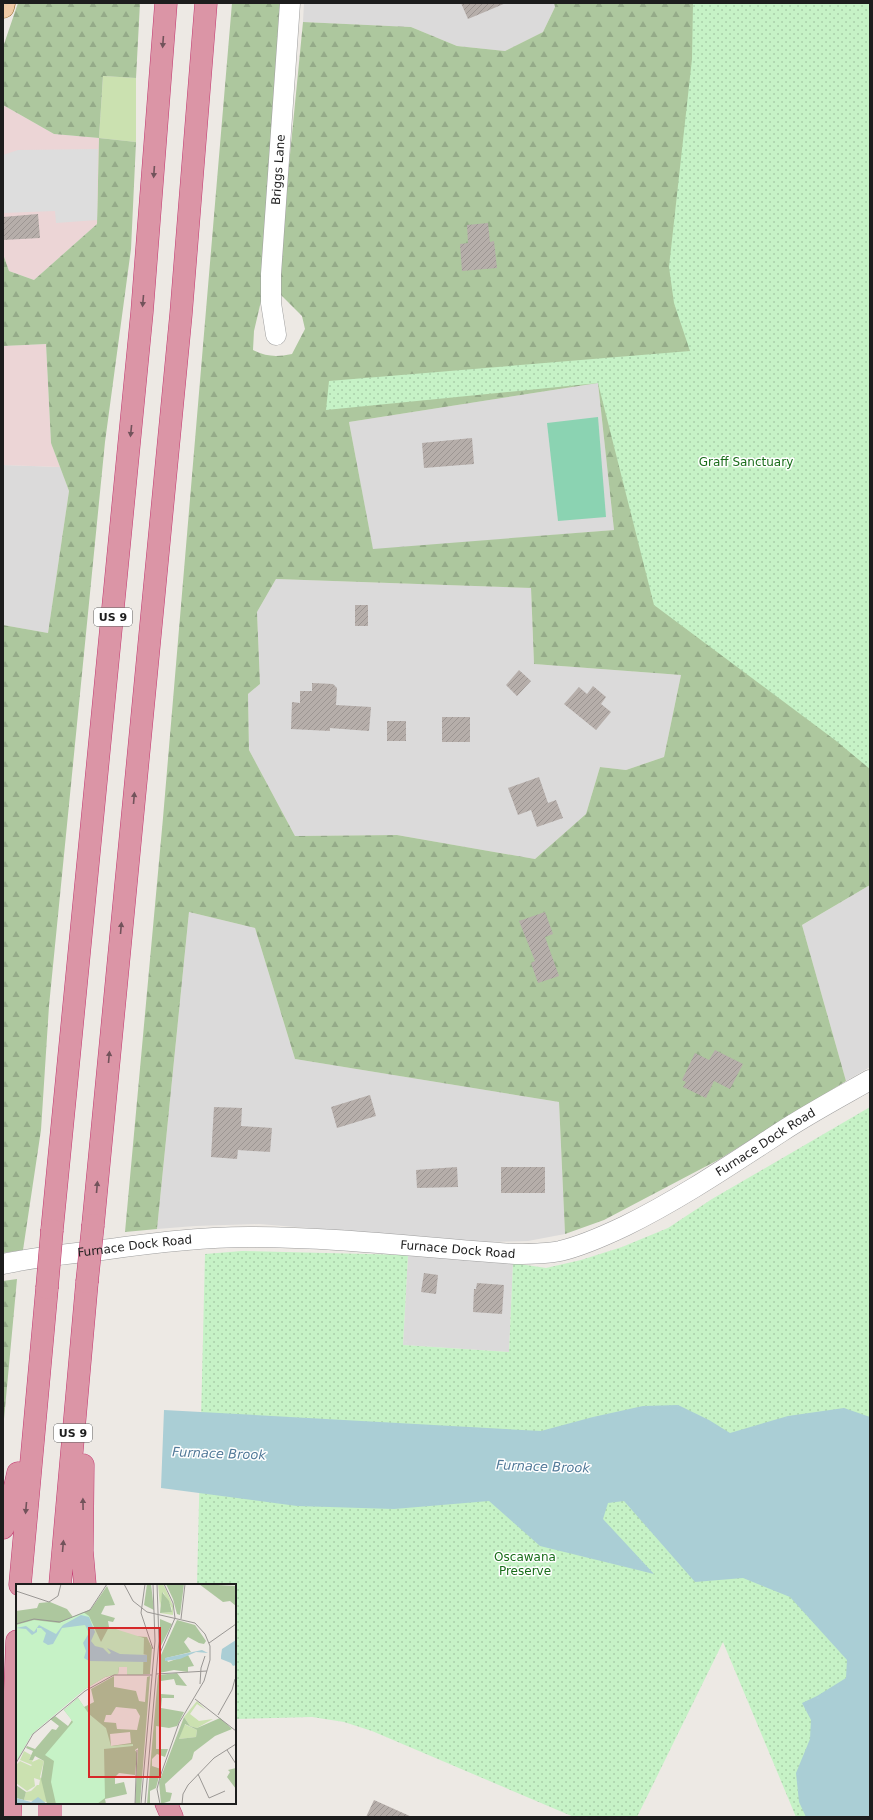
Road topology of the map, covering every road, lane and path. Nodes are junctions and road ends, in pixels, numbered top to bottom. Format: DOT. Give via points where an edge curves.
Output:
graph roads {
  1 [pos="4,3"];
  2 [pos="166,3"];
  3 [pos="206,3"];
  4 [pos="290,3"];
  5 [pos="3,7"];
  6 [pos="276,335"];
  7 [pos="870,1080"];
  8 [pos="3,1264"];
  9 [pos="87,1282"];
  10 [pos="47,1288"];
  11 [pos="3,1528"];
  12 [pos="20,1584"];
  13 [pos="60,1584"];
  14 [pos="86,1584"];
  15 [pos="16,1666"];
  16 [pos="50,1804"];
  17 [pos="166,1804"];
  18 [pos="10,1817"];
  19 [pos="50,1817"];
  20 [pos="172,1817"];
  1 -- 5 [label="main road"];
  2 -- 10 [label="highway, US 9, one-way, bridge" via="141,320"];
  9 -- 3 [label="highway, US 9, one-way, bridge" via="181,314"];
  4 -- 6 [label="street, Briggs Lane" via="272,274 271,303"];
  7 -- 8 [label="street, Furnace Dock Road" via="788,1127 656,1210 582,1244 558,1251 514,1254 366,1242 211,1237 126,1246"];
  13 -- 9 [label="highway, US 9, one-way"];
  14 -- 9 [label="highway, one-way" via="82,1551 82,1461"];
  10 -- 11 [label="highway" via="18,1474"];
  10 -- 12 [label="highway, US 9, one-way"];
  15 -- 18 [label="highway"];
  16 -- 19 [label="highway"];
  17 -- 20 [label="highway"];
}
